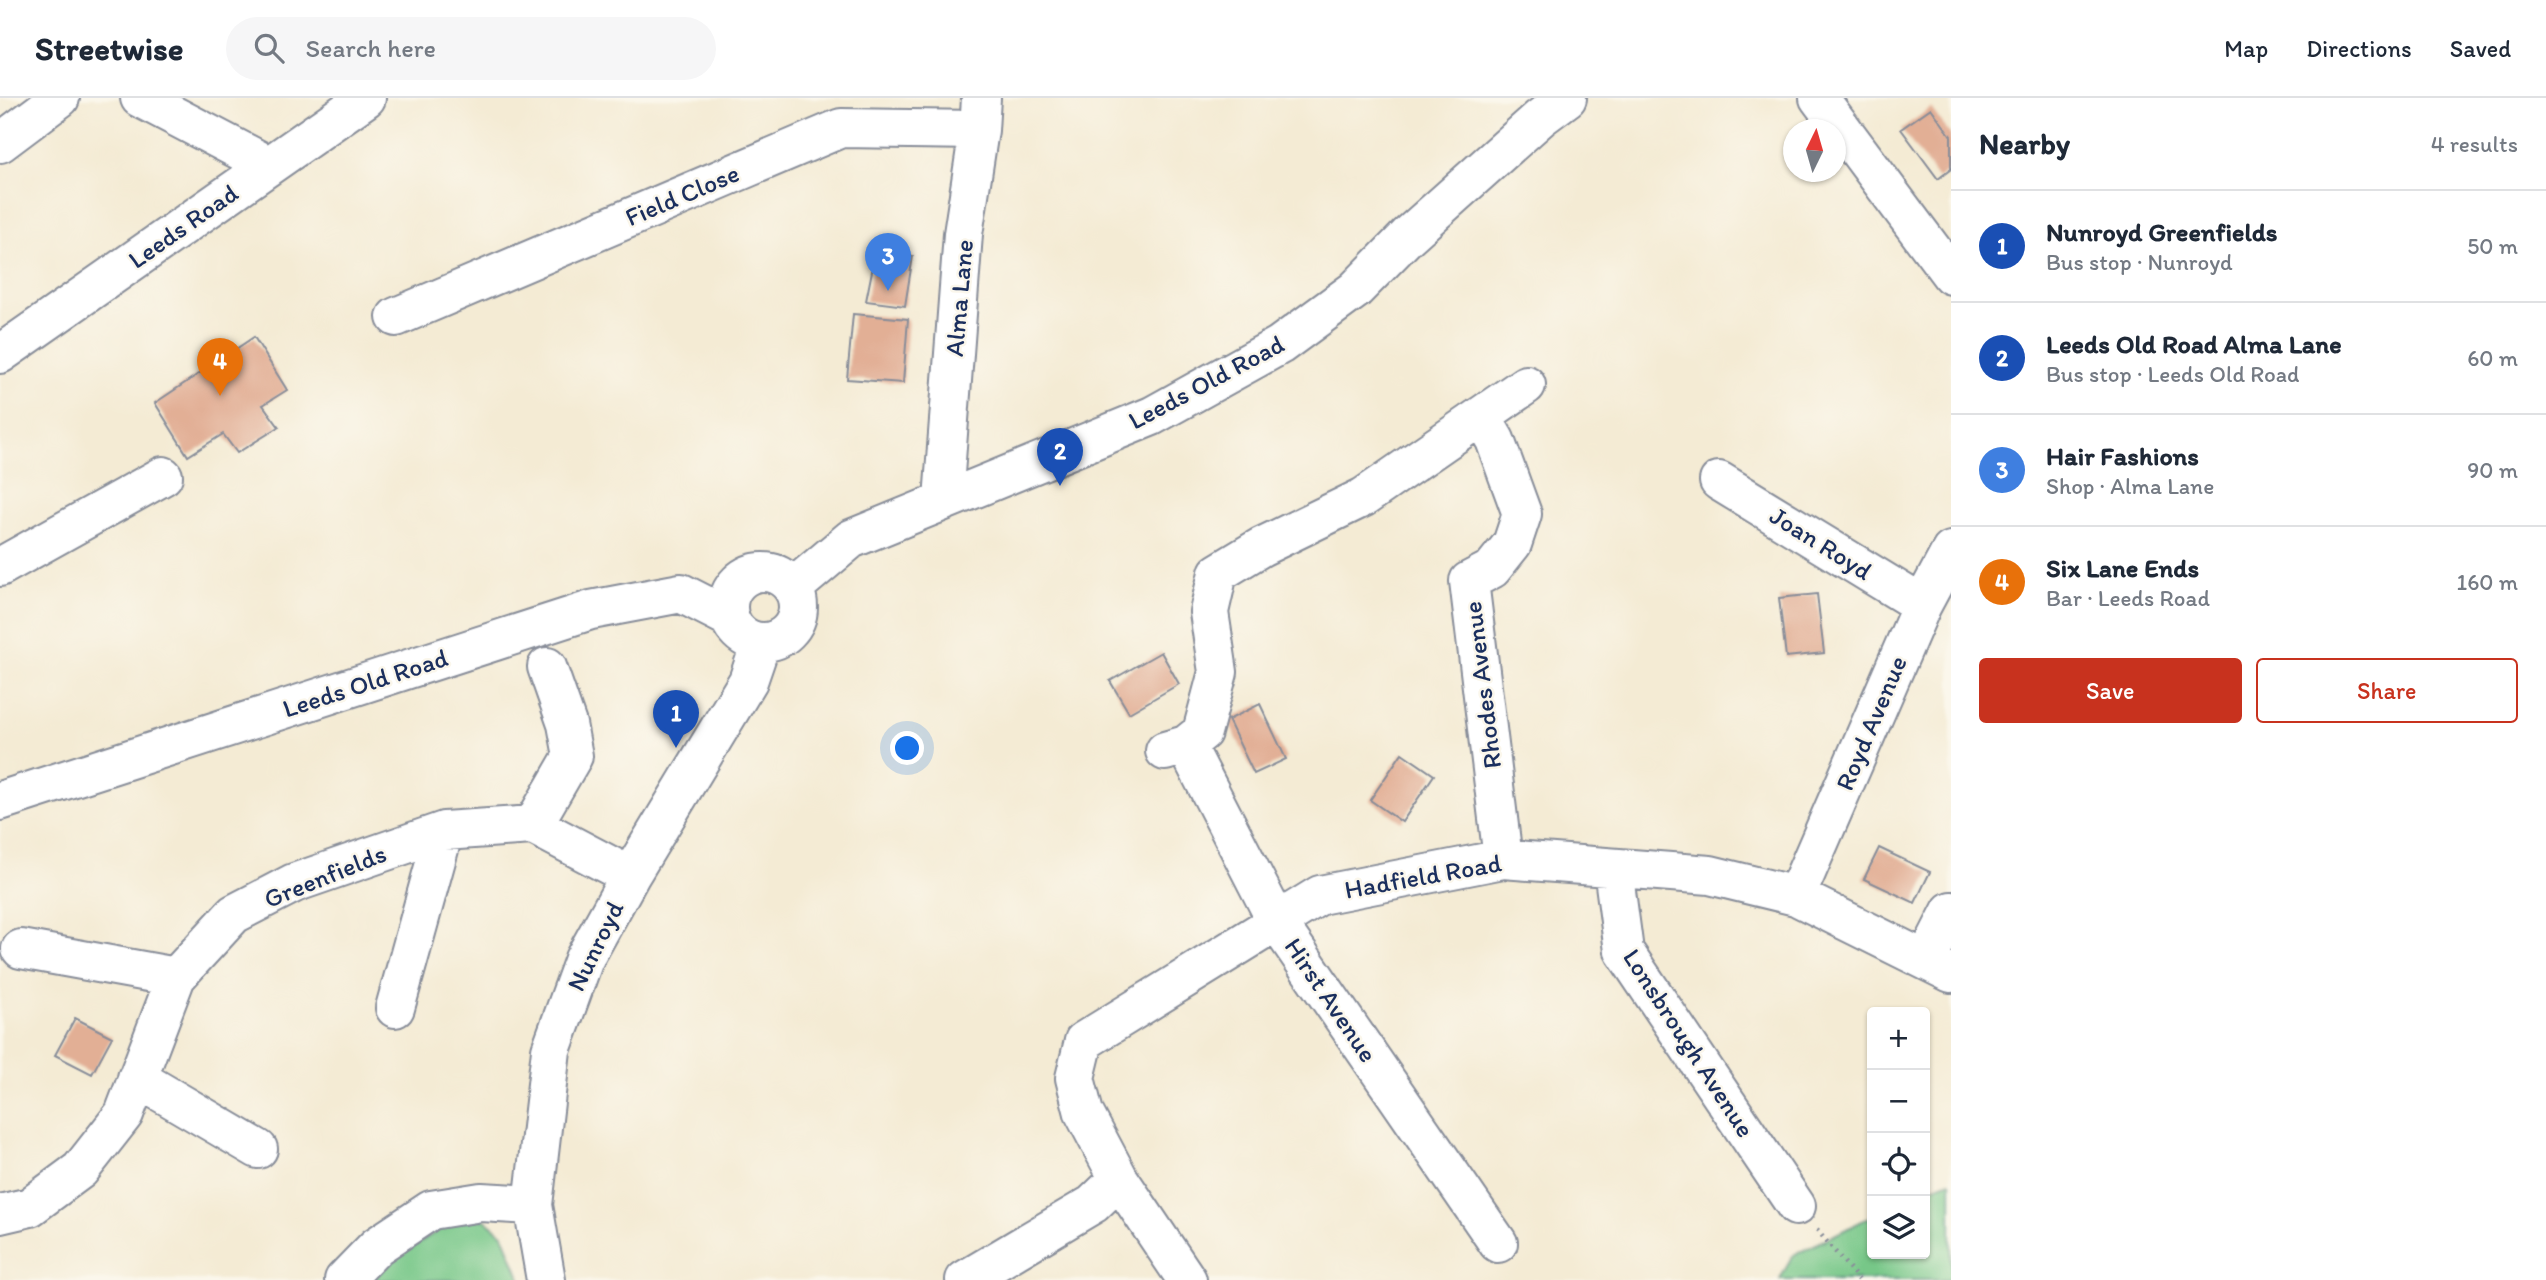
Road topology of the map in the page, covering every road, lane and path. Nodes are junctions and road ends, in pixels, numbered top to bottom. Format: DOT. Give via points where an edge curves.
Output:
graph roads {
  1 [pos="60,98"];
  2 [pos="140,98"];
  3 [pos="366,98"];
  4 [pos="1567,98"];
  5 [pos="1819,98"];
  6 [pos="980,114"];
  7 [pos="0,143"];
  8 [pos="268,166"];
  9 [pos="1951,275"];
  10 [pos="396,317"];
  11 [pos="0,354"];
  12 [pos="1526,385"];
  13 [pos="1481,416"];
  14 [pos="163,476"];
  15 [pos="1720,481"];
  16 [pos="943,500"];
  17 [pos="1951,551"];
  18 [pos="0,567"];
  19 [pos="794,587"];
  20 [pos="1922,605"];
  21 [pos="728,617"];
  22 [pos="761,643"];
  23 [pos="547,667"];
  24 [pos="0,801"];
  25 [pos="533,825"];
  26 [pos="444,831"];
  27 [pos="1503,859"];
  28 [pos="1613,869"];
  29 [pos="630,876"];
  30 [pos="1796,897"];
  31 [pos="1951,911"];
  32 [pos="1278,922"];
  33 [pos="21,949"];
  34 [pos="1939,967"];
  35 [pos="176,977"];
  36 [pos="395,1008"];
  37 [pos="137,1078"];
  38 [pos="258,1149"];
  39 [pos="1119,1179"];
  40 [pos="533,1205"];
  41 [pos="1796,1206"];
  42 [pos="0,1214"];
  43 [pos="1498,1243"];
  44 [pos="344,1280"];
  45 [pos="546,1280"];
  46 [pos="965,1280"];
  47 [pos="1187,1280"];
  48 [pos="1859,1280"];
  1 -- 7 [label="street"];
  2 -- 8 [label="street"];
  3 -- 8 [label="street, Leeds Road"];
  4 -- 16 [label="street, Leeds Old Road" via="1408,236 1355,290 1280,345 1152,416"];
  5 -- 9 [label="street"];
  6 -- 10 [label="street, Field Close" via="841,128"];
  6 -- 16 [label="street, Alma Lane" via="963,234"];
  8 -- 11 [label="street, Leeds Road"];
  12 -- 13 [label="street"];
  13 -- 27 [label="street, Rhodes Avenue" via="1522,514 1512,544 1492,569 1469,581"];
  13 -- 32 [label="street, Hirst Avenue" via="1364,497 1218,573 1209,612 1218,672 1184,743"];
  14 -- 18 [label="street"];
  15 -- 20 [label="street, Joan Royd"];
  16 -- 19 [label="street, Leeds Old Road" via="851,539"];
  17 -- 20 [label="street, Royd Avenue"];
  19 -- 21 [label="street" via="774,571 748,573 730,592"];
  19 -- 22 [label="street" via="800,613 786,635"];
  20 -- 30 [label="street, Royd Avenue"];
  21 -- 22 [label="street, Leeds Old Road" via="740,635"];
  21 -- 24 [label="street, Leeds Old Road" via="681,593 591,610"];
  22 -- 29 [label="street, Nunroyd" via="748,681"];
  23 -- 25 [label="street" via="573,756"];
  25 -- 26 [label="street, Greenfields"];
  25 -- 29 [label="street"];
  26 -- 35 [label="street, Greenfields" via="294,883 234,914"];
  26 -- 36 [label="street"];
  27 -- 28 [label="street, Hadfield Road"];
  27 -- 32 [label="street, Hadfield Road" via="1320,895"];
  28 -- 30 [label="street, Hadfield Road" via="1710,875"];
  28 -- 41 [label="street, Lonsbrough Avenue" via="1624,951"];
  29 -- 40 [label="street, Nunroyd" via="584,959 551,1050"];
  30 -- 34 [label="street, Hadfield Road"];
  31 -- 34 [label="street"];
  32 -- 39 [label="street, Hadfield Road" via="1084,1041 1075,1078 1084,1113"];
  32 -- 43 [label="street, Hirst Avenue"];
  33 -- 35 [label="street"];
  35 -- 37 [label="street, Greenfields"];
  37 -- 38 [label="street"];
  37 -- 42 [label="street, Greenfields" via="124,1114 80,1170 30,1207"];
  39 -- 46 [label="street" via="1093,1204"];
  39 -- 47 [label="street"];
  40 -- 44 [label="street" via="481,1202 430,1210 377,1246"];
  40 -- 45 [label="street, Nunroyd"];
  41 -- 48 [label="path"];
}
